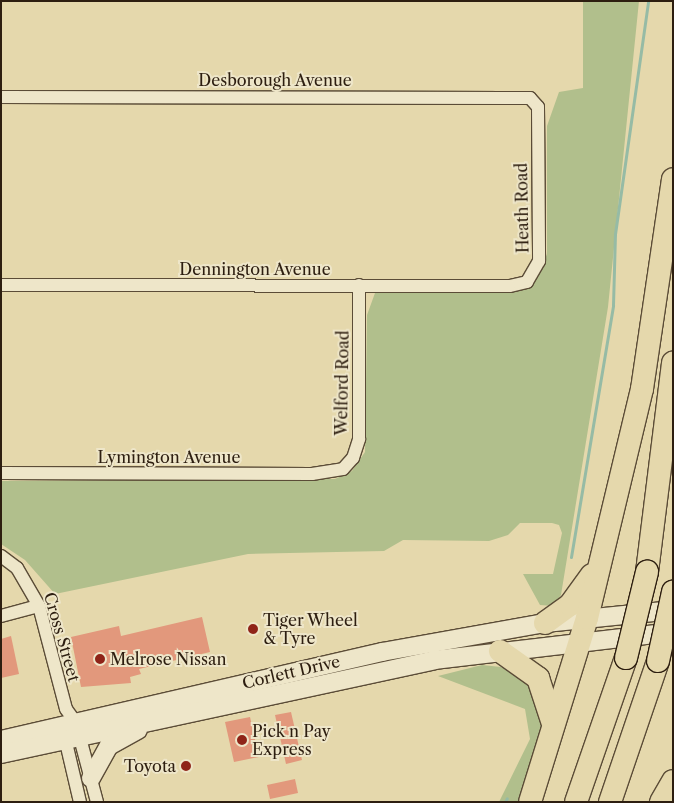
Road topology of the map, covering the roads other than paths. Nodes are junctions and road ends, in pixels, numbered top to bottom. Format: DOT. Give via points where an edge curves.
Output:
graph roads {
  1 [pos="1,96"];
  2 [pos="538,113"];
  3 [pos="673,180"];
  4 [pos="1,285"];
  5 [pos="359,285"];
  6 [pos="509,286"];
  7 [pos="673,363"];
  8 [pos="336,471"];
  9 [pos="1,473"];
  10 [pos="1,556"];
  11 [pos="596,568"];
  12 [pos="673,592"];
  13 [pos="40,606"];
  14 [pos="673,610"];
  15 [pos="1,616"];
  16 [pos="587,618"];
  17 [pos="545,623"];
  18 [pos="673,632"];
  19 [pos="576,643"];
  20 [pos="500,651"];
  21 [pos="161,719"];
  22 [pos="553,724"];
  23 [pos="70,726"];
  24 [pos="1,740"];
  25 [pos="1,754"];
  26 [pos="91,778"];
  27 [pos="673,781"];
  28 [pos="80,802"];
  29 [pos="97,802"];
  30 [pos="530,802"];
  31 [pos="576,802"];
  32 [pos="610,802"];
  33 [pos="661,802"];
  1 -- 2 [label="street, Desborough Avenue" via="524,97 534,100"];
  2 -- 6 [label="street, Heath Road" via="539,261 527,282"];
  3 -- 11 [label="highway" via="642,389"];
  4 -- 5 [label="street, Dennington Avenue"];
  5 -- 6 [label="street, Dennington Avenue"];
  5 -- 8 [label="street, Welford Road" via="359,439 353,458"];
  7 -- 31 [label="highway, bridge" via="647,572 626,658"];
  8 -- 9 [label="street, Lymington Avenue"];
  10 -- 13 [label="street, Cross Street" via="18,568"];
  11 -- 16 [label="highway"];
  11 -- 17 [label="highway" via="574,600"];
  12 -- 32 [label="highway, bridge" via="658,661"];
  13 -- 15 [label="street"];
  13 -- 23 [label="street, Cross Street"];
  14 -- 16 [label="main road, Corlett Drive"];
  16 -- 17 [label="main road, Corlett Drive"];
  16 -- 19 [label="highway"];
  17 -- 23 [label="main road, Corlett Drive" via="382,652"];
  18 -- 19 [label="main road, Corlett Drive"];
  19 -- 20 [label="main road, Corlett Drive"];
  19 -- 22 [label="highway"];
  20 -- 21 [label="main road, Corlett Drive" via="398,666"];
  20 -- 22 [label="highway" via="538,678"];
  21 -- 23 [label="main road, Corlett Drive"];
  21 -- 26 [label="main road" via="109,746"];
  22 -- 30 [label="highway"];
  23 -- 24 [label="main road, Corlett Drive"];
  23 -- 25 [label="main road, Corlett Drive"];
  23 -- 26 [label="street, Cross Street"];
  23 -- 28 [label="street, Cross Street"];
  26 -- 29 [label="street, Cross Street"];
  27 -- 33 [label="highway"];
}
